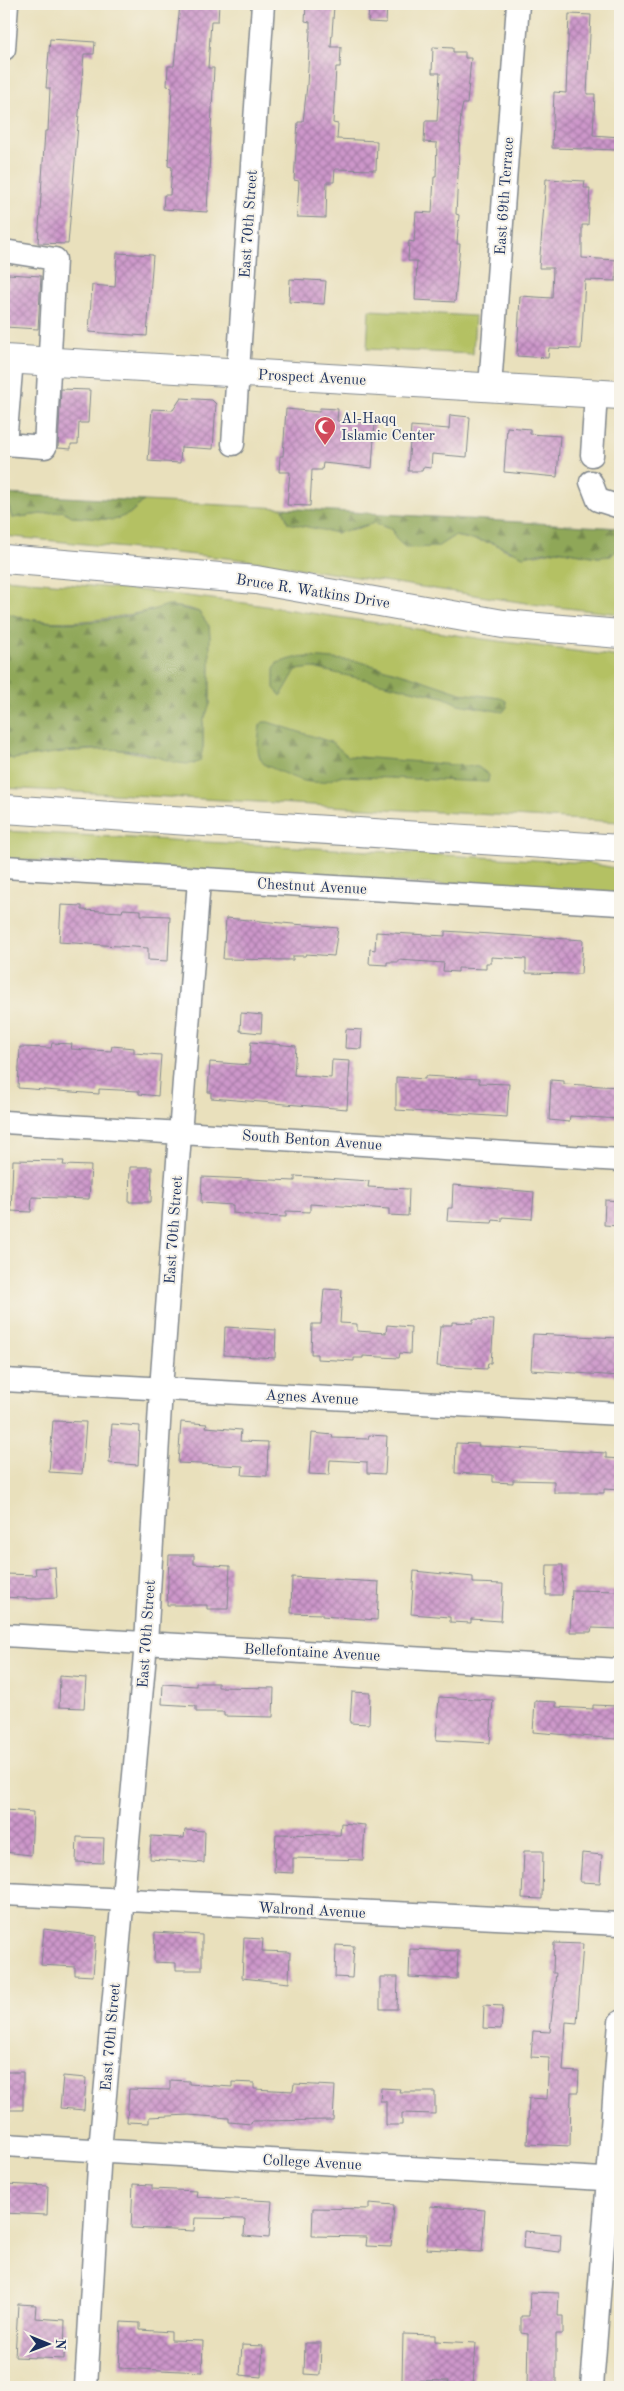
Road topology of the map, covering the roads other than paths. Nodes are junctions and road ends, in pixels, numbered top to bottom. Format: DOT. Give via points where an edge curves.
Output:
graph roads {
  1 [pos="7,4"];
  2 [pos="263,4"];
  3 [pos="518,4"];
  4 [pos="4,49"];
  5 [pos="4,251"];
  6 [pos="8,359"];
  7 [pos="52,361"];
  8 [pos="238,373"];
  9 [pos="490,388"];
  10 [pos="608,394"];
  11 [pos="233,444"];
  12 [pos="592,455"];
  13 [pos="591,482"];
  14 [pos="620,507"];
  15 [pos="4,559"];
  16 [pos="620,634"];
  17 [pos="4,809"];
  18 [pos="620,850"];
  19 [pos="4,867"];
  20 [pos="199,880"];
  21 [pos="620,904"];
  22 [pos="4,1122"];
  23 [pos="180,1132"];
  24 [pos="620,1160"];
  25 [pos="4,1380"];
  26 [pos="161,1389"];
  27 [pos="620,1414"];
  28 [pos="4,1635"];
  29 [pos="146,1643"];
  30 [pos="620,1670"];
  31 [pos="4,1894"];
  32 [pos="122,1901"];
  33 [pos="620,1924"];
  34 [pos="620,2022"];
  35 [pos="4,2145"];
  36 [pos="100,2150"];
  37 [pos="614,2179"];
  38 [pos="86,2387"];
  39 [pos="592,2387"];
  1 -- 4 [label="street"];
  2 -- 8 [label="street, East 70th Street"];
  3 -- 9 [label="street, East 69th Terrace"];
  5 -- 7 [label="street" via="55,259"];
  6 -- 7 [label="main road, Prospect Avenue"];
  6 -- 7 [label="street" via="5,444 45,447"];
  7 -- 8 [label="main road, Prospect Avenue"];
  8 -- 9 [label="main road, Prospect Avenue"];
  8 -- 11 [label="street, East 70th Street"];
  9 -- 10 [label="main road, Prospect Avenue"];
  10 -- 12 [label="street"];
  13 -- 14 [label="street" via="598,500"];
  15 -- 16 [label="main road, Bruce R. Watkins Drive" via="256,580 503,624"];
  17 -- 18 [label="main road"];
  19 -- 20 [label="street, Chestnut Avenue"];
  20 -- 21 [label="street, Chestnut Avenue"];
  20 -- 23 [label="street, East 70th Street"];
  22 -- 23 [label="street, South Benton Avenue"];
  23 -- 24 [label="street, South Benton Avenue"];
  23 -- 26 [label="street, East 70th Street"];
  25 -- 26 [label="street, Agnes Avenue"];
  26 -- 27 [label="street, Agnes Avenue"];
  26 -- 29 [label="street, East 70th Street"];
  28 -- 29 [label="street, Bellefontaine Avenue"];
  29 -- 30 [label="street, Bellefontaine Avenue"];
  29 -- 32 [label="street, East 70th Street"];
  31 -- 32 [label="street, Walrond Avenue"];
  32 -- 33 [label="street, Walrond Avenue"];
  32 -- 36 [label="street, East 70th Street"];
  34 -- 37 [label="street"];
  35 -- 36 [label="street, College Avenue"];
  36 -- 37 [label="street, College Avenue"];
  36 -- 38 [label="street, East 70th Street"];
  37 -- 39 [label="street"];
}
